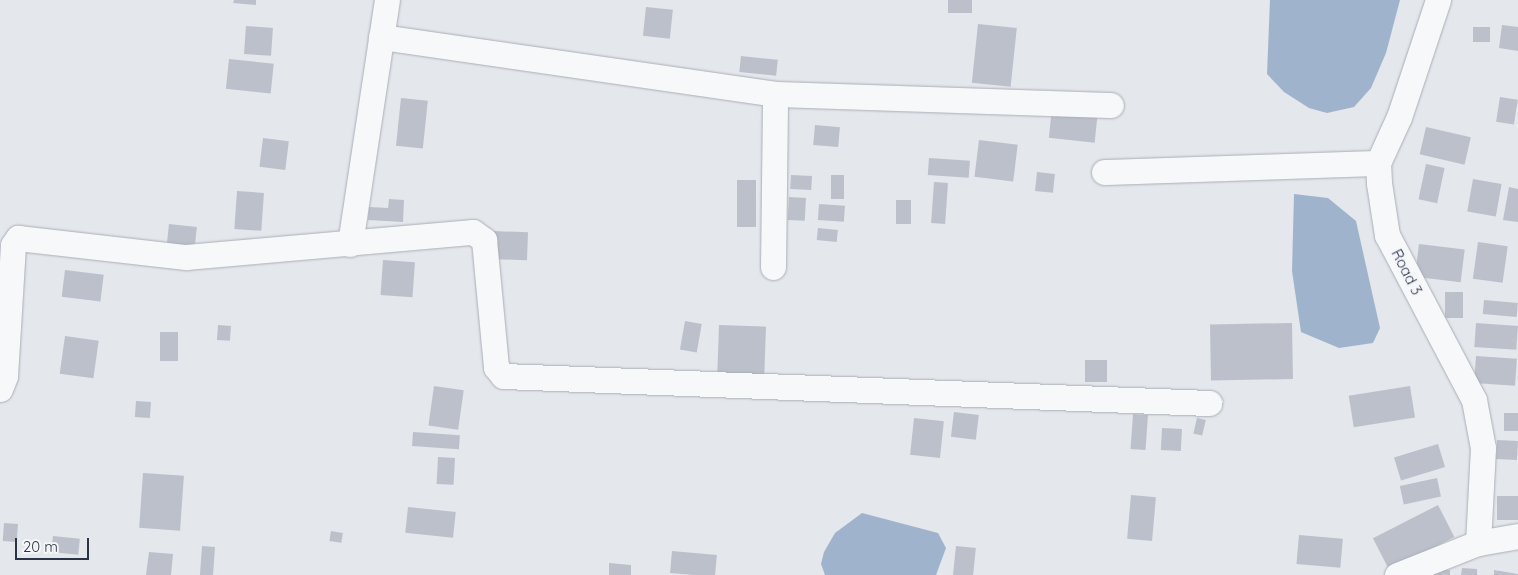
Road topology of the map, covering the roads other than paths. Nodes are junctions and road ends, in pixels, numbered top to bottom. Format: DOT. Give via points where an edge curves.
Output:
graph roads {
  1 [pos="387,0"];
  2 [pos="1438,0"];
  3 [pos="381,37"];
  4 [pos="775,94"];
  5 [pos="1111,105"];
  6 [pos="1378,163"];
  7 [pos="1104,172"];
  8 [pos="350,244"];
  9 [pos="774,267"];
  10 [pos="0,389"];
  11 [pos="1209,403"];
  12 [pos="1518,536"];
  13 [pos="1478,544"];
  14 [pos="1397,575"];
  1 -- 3 [label="street"];
  2 -- 6 [label="street" via="1399,117"];
  3 -- 4 [label="street"];
  3 -- 8 [label="street"];
  4 -- 5 [label="street"];
  4 -- 9 [label="street"];
  6 -- 7 [label="street"];
  6 -- 13 [label="street, Road 3" via="1387,235 1474,400 1483,448"];
  8 -- 10 [label="street" via="186,257 18,238 13,245 6,376"];
  8 -- 11 [label="street" via="480,233 496,367 503,376"];
  12 -- 13 [label="street"];
  13 -- 14 [label="street"];
}
